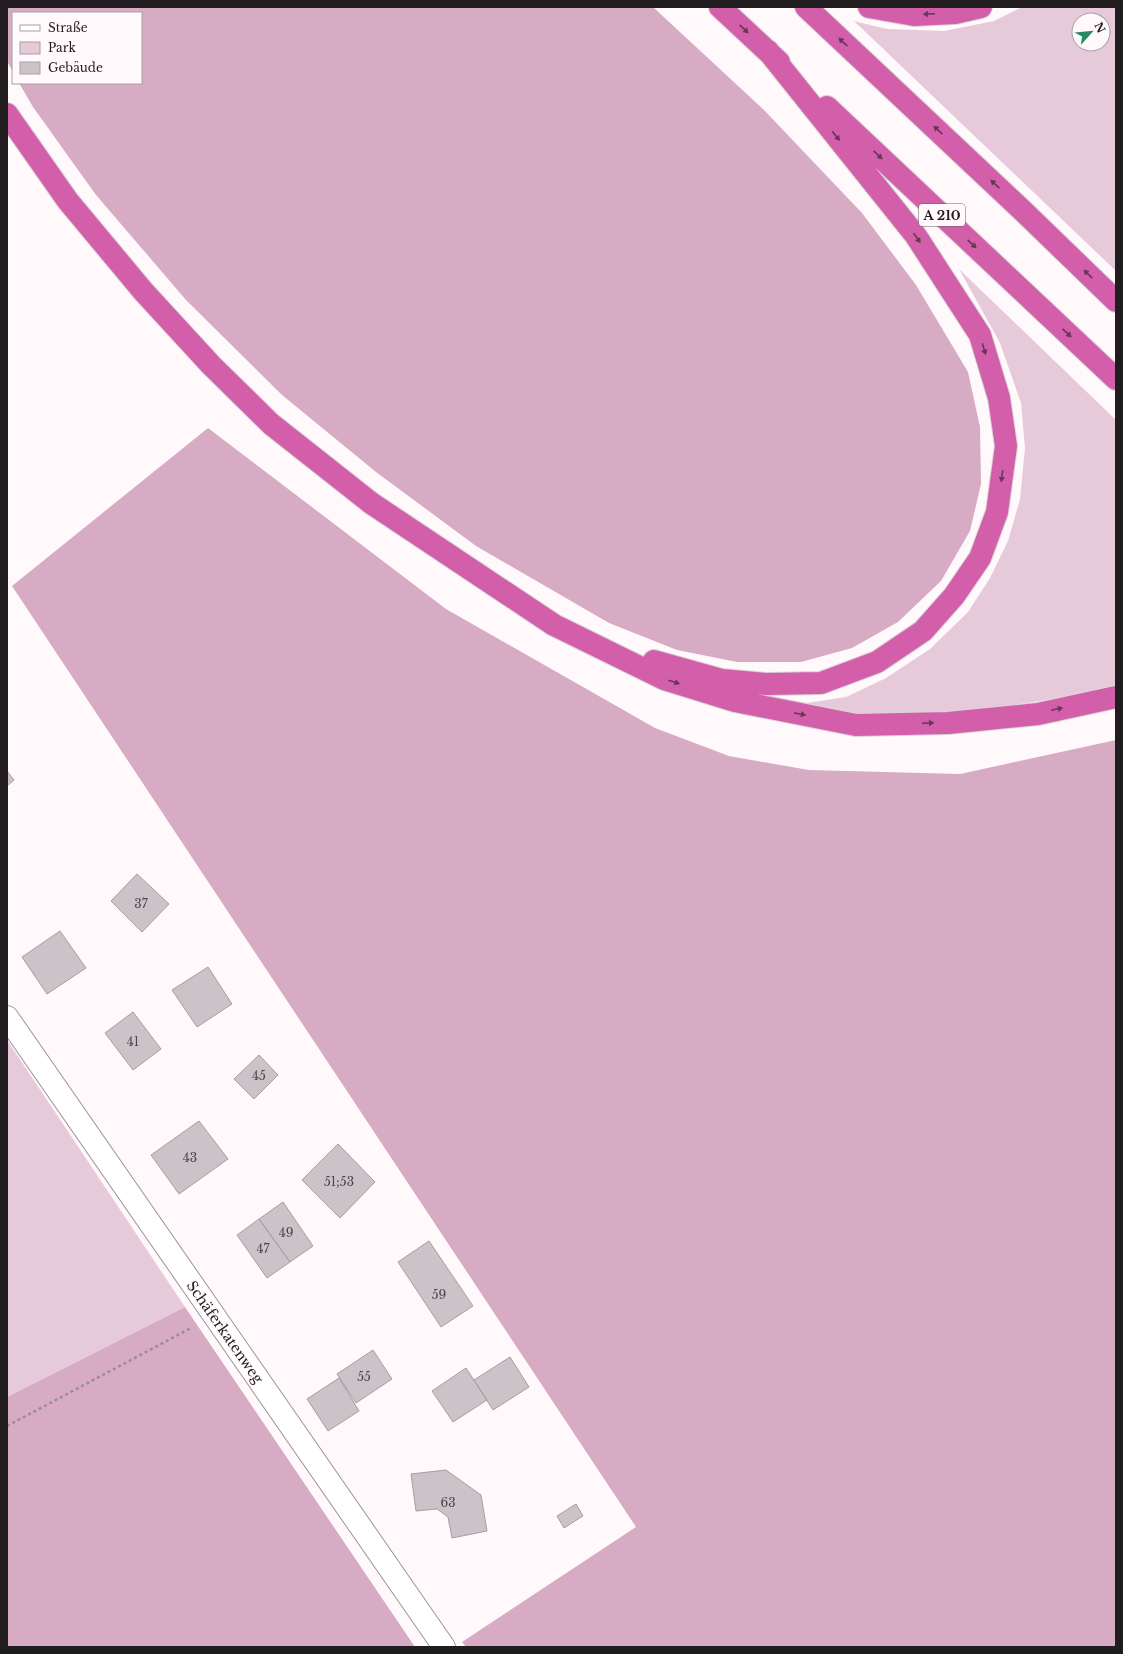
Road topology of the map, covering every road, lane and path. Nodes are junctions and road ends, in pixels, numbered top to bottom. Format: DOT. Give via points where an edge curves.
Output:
graph roads {
  1 [pos="720,7"];
  2 [pos="806,7"];
  3 [pos="869,7"];
  4 [pos="981,7"];
  5 [pos="768,51"];
  6 [pos="7,114"];
  7 [pos="1116,301"];
  8 [pos="1116,379"];
  9 [pos="601,647"];
  10 [pos="1116,697"];
  11 [pos="7,1017"];
  12 [pos="213,1316"];
  13 [pos="7,1426"];
  14 [pos="444,1647"];
  1 -- 5 [label="highway, A 210, one-way"];
  7 -- 2 [label="highway, one-way" via="1023,210"];
  4 -- 3 [label="highway, one-way" via="955,13 914,15"];
  5 -- 8 [label="highway, A 210, one-way"];
  5 -- 9 [label="highway, one-way" via="916,236 980,335 999,398 1006,446 997,512 980,558 954,596 923,631 877,662 820,683 766,684 722,680"];
  6 -- 9 [label="highway" via="68,201 143,290 270,424 383,512 554,625"];
  9 -- 10 [label="highway, one-way" via="664,679 721,697 856,725 948,723 1038,714"];
  11 -- 12 [label="street, Schäferkatenweg"];
  12 -- 13 [label="path"];
  12 -- 14 [label="street, Schäferkatenweg"];
}
